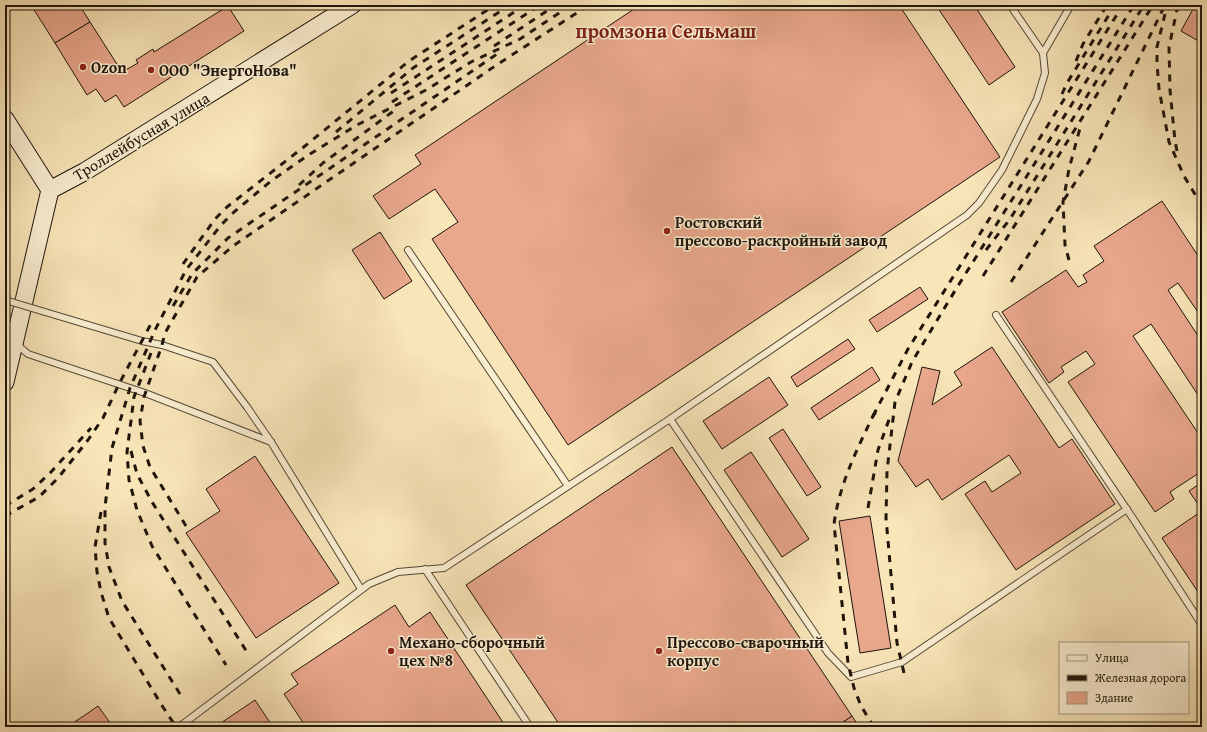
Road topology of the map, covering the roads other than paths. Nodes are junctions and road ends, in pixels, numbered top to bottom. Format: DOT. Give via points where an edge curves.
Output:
graph roads {
  1 [pos="352,5"];
  2 [pos="1010,5"];
  3 [pos="1070,5"];
  4 [pos="1043,53"];
  5 [pos="5,119"];
  6 [pos="50,190"];
  7 [pos="408,250"];
  8 [pos="5,300"];
  9 [pos="996,315"];
  10 [pos="10,341"];
  11 [pos="5,382"];
  12 [pos="670,418"];
  13 [pos="271,442"];
  14 [pos="568,486"];
  15 [pos="1127,509"];
  16 [pos="425,569"];
  17 [pos="361,589"];
  18 [pos="1202,625"];
  19 [pos="179,727"];
  20 [pos="530,727"];
  1 -- 6 [label="main road, Троллейбусная улица" via="84,172"];
  2 -- 4 [label="lane"];
  3 -- 4 [label="lane"];
  4 -- 12 [label="lane" via="1045,73 1038,99 1002,170 979,203 967,215"];
  5 -- 6 [label="main road"];
  6 -- 10 [label="main road"];
  7 -- 14 [label="lane"];
  8 -- 13 [label="lane, bridge" via="213,362"];
  9 -- 15 [label="lane"];
  10 -- 11 [label="main road"];
  10 -- 13 [label="lane" via="28,354 145,393"];
  12 -- 14 [label="lane"];
  12 -- 15 [label="lane" via="828,653 852,677 902,662"];
  13 -- 17 [label="lane"];
  14 -- 16 [label="lane" via="444,568"];
  15 -- 18 [label="lane"];
  16 -- 17 [label="lane" via="398,572"];
  16 -- 20 [label="lane"];
  17 -- 19 [label="lane"];
}
